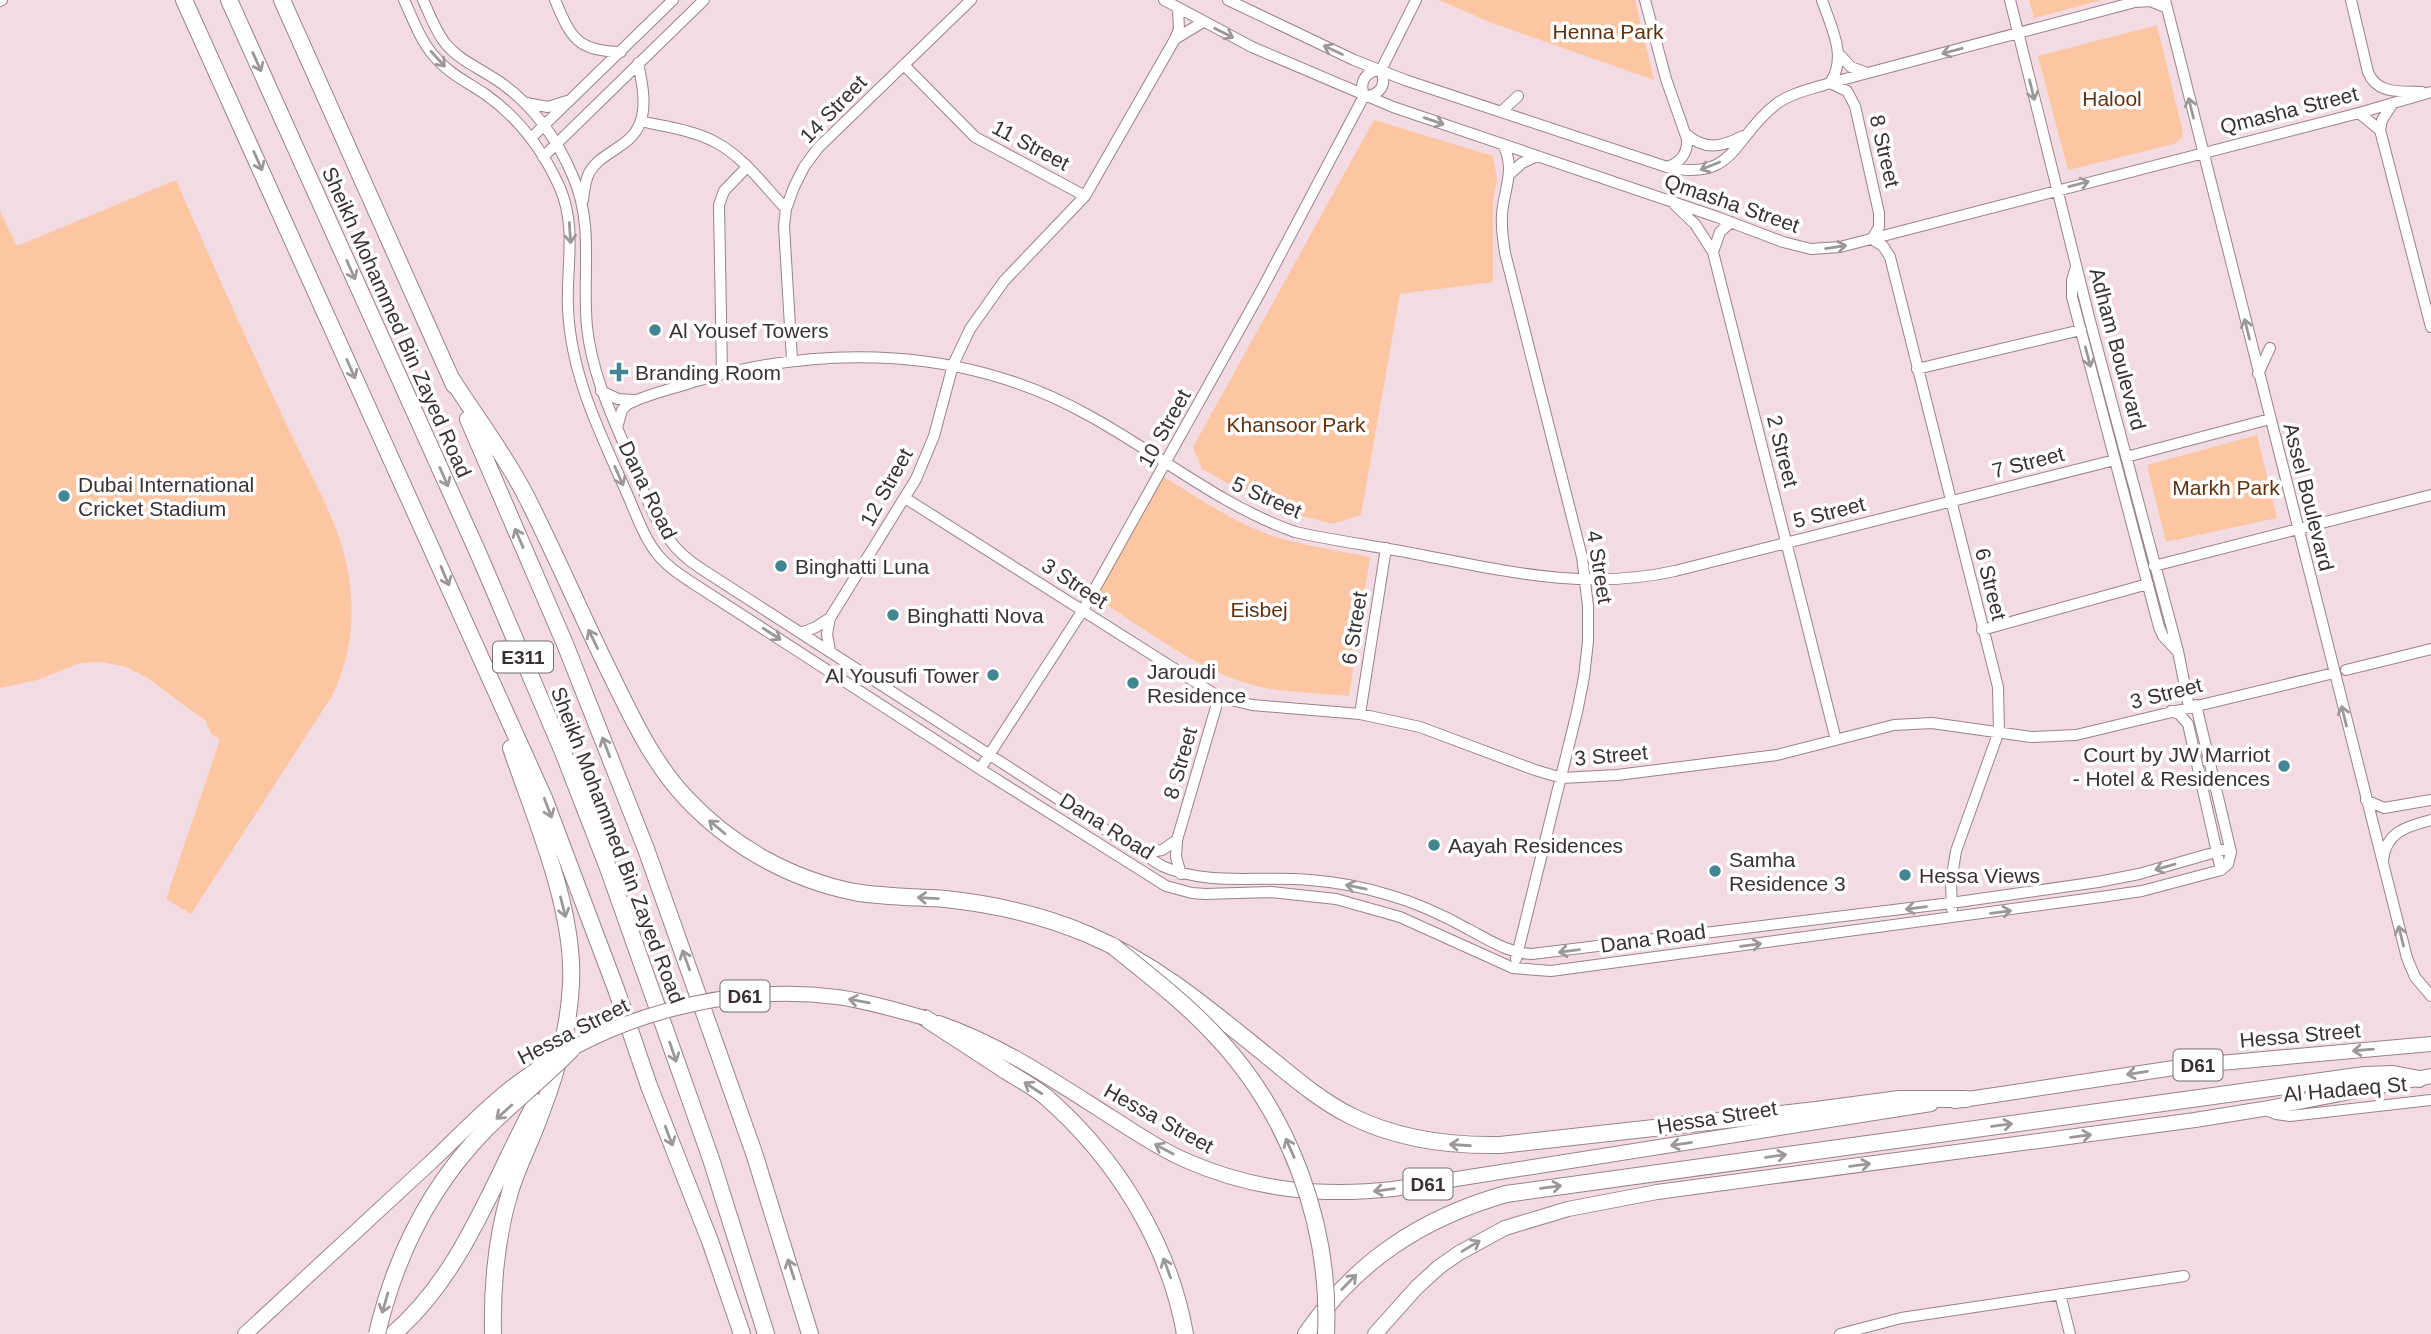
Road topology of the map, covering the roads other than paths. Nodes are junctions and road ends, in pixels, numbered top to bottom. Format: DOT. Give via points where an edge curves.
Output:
graph roads {
  1 [pos="176,0"];
  2 [pos="184,0"];
  3 [pos="229,0"];
  4 [pos="282,0"];
  5 [pos="404,0"];
  6 [pos="424,0"];
  7 [pos="555,0"];
  8 [pos="673,0"];
  9 [pos="704,0"];
  10 [pos="971,0"];
  11 [pos="1164,0"];
  12 [pos="1228,0"];
  13 [pos="1416,0"];
  14 [pos="1645,0"];
  15 [pos="1822,0"];
  16 [pos="2010,0"];
  17 [pos="2351,0"];
  18 [pos="1238,3"];
  19 [pos="2166,4"];
  20 [pos="1178,9"];
  21 [pos="1203,22"];
  22 [pos="200,32"];
  23 [pos="2018,34"];
  24 [pos="1175,39"];
  25 [pos="621,52"];
  26 [pos="1839,54"];
  27 [pos="638,63"];
  28 [pos="904,65"];
  29 [pos="1381,70"];
  30 [pos="1867,73"];
  31 [pos="1830,83"];
  32 [pos="2431,92"];
  33 [pos="1364,96"];
  34 [pos="1518,96"];
  35 [pos="570,100"];
  36 [pos="526,103"];
  37 [pos="2393,103"];
  38 [pos="1501,112"];
  39 [pos="2359,113"];
  40 [pos="641,121"];
  41 [pos="544,125"];
  42 [pos="2380,130"];
  43 [pos="1749,133"];
  44 [pos="1686,134"];
  45 [pos="531,138"];
  46 [pos="557,144"];
  47 [pos="1503,145"];
  48 [pos="2202,152"];
  49 [pos="1537,156"];
  50 [pos="543,157"];
  51 [pos="1667,167"];
  52 [pos="746,168"];
  53 [pos="1511,173"];
  54 [pos="2057,190"];
  55 [pos="1084,196"];
  56 [pos="582,202"];
  57 [pos="1671,202"];
  58 [pos="786,209"];
  59 [pos="1731,222"];
  60 [pos="1897,232"];
  61 [pos="1872,239"];
  62 [pos="1713,252"];
  63 [pos="1890,257"];
  64 [pos="2076,267"];
  65 [pos="2427,299"];
  66 [pos="2431,327"];
  67 [pos="2081,330"];
  68 [pos="2270,348"];
  69 [pos="792,360"];
  70 [pos="953,365"];
  71 [pos="1917,369"];
  72 [pos="722,374"];
  73 [pos="2258,374"];
  74 [pos="451,378"];
  75 [pos="2108,389"];
  76 [pos="601,391"];
  77 [pos="637,400"];
  78 [pos="2101,408"];
  79 [pos="2270,419"];
  80 [pos="617,428"];
  81 [pos="2121,458"];
  82 [pos="1166,465"];
  83 [pos="2431,495"];
  84 [pos="905,498"];
  85 [pos="1950,502"];
  86 [pos="2126,502"];
  87 [pos="2142,522"];
  88 [pos="2297,530"];
  89 [pos="1787,543"];
  90 [pos="1386,548"];
  91 [pos="2154,566"];
  92 [pos="1585,580"];
  93 [pos="2148,584"];
  94 [pos="1083,610"];
  95 [pos="830,618"];
  96 [pos="1982,630"];
  97 [pos="801,633"];
  98 [pos="2431,649"];
  99 [pos="830,651"];
  100 [pos="2178,651"];
  101 [pos="2346,670"];
  102 [pos="2334,673"];
  103 [pos="489,679"];
  104 [pos="1219,697"];
  105 [pos="2193,706"];
  106 [pos="2171,711"];
  107 [pos="1360,714"];
  108 [pos="1999,732"];
  109 [pos="1836,740"];
  110 [pos="991,754"];
  111 [pos="980,769"];
  112 [pos="1562,778"];
  113 [pos="2366,800"];
  114 [pos="2431,800"];
  115 [pos="2431,820"];
  116 [pos="1177,840"];
  117 [pos="2230,848"];
  118 [pos="2217,852"];
  119 [pos="1144,853"];
  120 [pos="2382,863"];
  121 [pos="2221,870"];
  122 [pos="1181,874"];
  123 [pos="1951,903"];
  124 [pos="1953,919"];
  125 [pos="1113,946"];
  126 [pos="1518,953"];
  127 [pos="1513,968"];
  128 [pos="2431,996"];
  129 [pos="925,1018"];
  130 [pos="2431,1044"];
  131 [pos="572,1049"];
  132 [pos="553,1073"];
  133 [pos="2425,1077"];
  134 [pos="1966,1099"];
  135 [pos="2431,1100"];
  136 [pos="2263,1109"];
  137 [pos="2183,1276"];
  138 [pos="2060,1294"];
  139 [pos="245,1334"];
  140 [pos="377,1334"];
  141 [pos="393,1334"];
  142 [pos="493,1334"];
  143 [pos="742,1334"];
  144 [pos="766,1334"];
  145 [pos="810,1334"];
  146 [pos="1185,1334"];
  147 [pos="1306,1334"];
  148 [pos="1326,1334"];
  149 [pos="1375,1334"];
  150 [pos="1840,1334"];
  151 [pos="2070,1334"];
  1 -- 22 [label="street"];
  2 -- 22 [label="highway"];
  3 -- 144 [label="highway, Sheikh Mohammed Bin Zayed Road / E311, one-way" via="563,752 711,1159"];
  4 -- 74 [label="highway, Sheikh Mohammed Bin Zayed Road / E311"];
  5 -- 45 [label="street, Dana Road, one-way" via="435,57 500,106"];
  6 -- 36 [label="street, Dana Road" via="446,44"];
  7 -- 25 [label="street" via="577,41 595,51"];
  8 -- 25 [label="street"];
  9 -- 27 [label="street"];
  10 -- 28 [label="street, 14 Street"];
  11 -- 20 [label="street, Qmasha Street"];
  12 -- 18 [label="street, Qmasha Street"];
  13 -- 29 [label="street"];
  14 -- 44 [label="street"];
  15 -- 26 [label="street"];
  16 -- 23 [label="street, Adham Boulevard"];
  17 -- 32 [label="street" via="2372,80 2388,90"];
  29 -- 18 [label="street, Qmasha Street, one-way"];
  19 -- 23 [label="street, Qmasha Street" via="2135,2"];
  48 -- 19 [label="street, Assel Boulevard, one-way"];
  20 -- 21 [label="street, Qmasha Street"];
  20 -- 24 [label="street"];
  21 -- 24 [label="street"];
  21 -- 33 [label="street, Qmasha Street, one-way"];
  22 -- 103 [label="highway, one-way"];
  23 -- 30 [label="street, Qmasha Street, one-way"];
  23 -- 54 [label="street, Adham Boulevard, one-way"];
  24 -- 55 [label="street, 12 Street"];
  25 -- 35 [label="street"];
  26 -- 30 [label="street" via="1851,67"];
  26 -- 31 [label="street"];
  27 -- 40 [label="street"];
  27 -- 46 [label="street"];
  28 -- 55 [label="street, 11 Street" via="975,136"];
  28 -- 58 [label="street, 14 Street" via="818,148"];
  29 -- 33 [label="street" via="1364,78"];
  29 -- 33 [label="street" via="1382,87 1373,96"];
  29 -- 38 [label="street, Qmasha Street"];
  30 -- 31 [label="street, Qmasha Street"];
  31 -- 43 [label="street, Qmasha Street" via="1776,104"];
  31 -- 61 [label="street, 8 Street" via="1847,91 1855,106 1879,213 1879,227"];
  32 -- 37 [label="street, Qmasha Street"];
  33 -- 47 [label="street, Qmasha Street, one-way"];
  33 -- 82 [label="street, 10 Street"];
  34 -- 38 [label="street"];
  35 -- 36 [label="street" via="548,107"];
  35 -- 41 [label="street"];
  36 -- 41 [label="street, Dana Road"];
  37 -- 39 [label="street, Qmasha Street"];
  37 -- 42 [label="street"];
  38 -- 51 [label="street, Qmasha Street"];
  39 -- 42 [label="street"];
  39 -- 48 [label="street, Qmasha Street"];
  40 -- 52 [label="street" via="708,138"];
  40 -- 56 [label="street" via="631,138 590,170"];
  41 -- 45 [label="street"];
  41 -- 46 [label="street, Dana Road"];
  42 -- 65 [label="street"];
  43 -- 44 [label="street" via="1712,147"];
  43 -- 51 [label="street, Qmasha Street, one-way" via="1731,154 1707,170"];
  44 -- 51 [label="street" via="1685,154"];
  45 -- 50 [label="street, Dana Road"];
  46 -- 50 [label="street"];
  46 -- 56 [label="street, Dana Road"];
  47 -- 49 [label="street, Qmasha Street"];
  47 -- 53 [label="street, 4 Street"];
  54 -- 48 [label="street, Qmasha Street, one-way"];
  73 -- 48 [label="street, Assel Boulevard, one-way"];
  49 -- 53 [label="street"];
  49 -- 57 [label="street, Qmasha Street"];
  50 -- 111 [label="street, Dana Road, one-way" via="567,209 571,248 568,306 580,382 657,553 671,569"];
  52 -- 58 [label="street"];
  52 -- 72 [label="street" via="724,191 719,205"];
  53 -- 92 [label="street, 4 Street" via="1502,216 1505,253"];
  54 -- 60 [label="street, Qmasha Street"];
  54 -- 64 [label="street, Adham Boulevard"];
  55 -- 70 [label="street, 12 Street" via="1004,281 970,329"];
  56 -- 76 [label="street, Dana Road" via="588,244 587,329"];
  57 -- 59 [label="street, Qmasha Street"];
  57 -- 62 [label="street, 2 Street" via="1695,224"];
  58 -- 69 [label="street, 14 Street"];
  59 -- 61 [label="street, Qmasha Street, one-way" via="1811,249"];
  59 -- 62 [label="street" via="1720,232"];
  60 -- 61 [label="street, Qmasha Street"];
  60 -- 63 [label="street, 6 Street"];
  61 -- 63 [label="street"];
  62 -- 89 [label="street, 2 Street"];
  63 -- 71 [label="street, 6 Street"];
  64 -- 67 [label="street" via="2071,288"];
  64 -- 75 [label="street, Adham Boulevard"];
  65 -- 66 [label="street"];
  67 -- 71 [label="street"];
  67 -- 78 [label="street, one-way"];
  68 -- 73 [label="street"];
  69 -- 70 [label="street, 5 Street" via="888,357"];
  69 -- 72 [label="street, 5 Street"];
  70 -- 82 [label="street, 5 Street" via="1059,401"];
  70 -- 84 [label="street, 12 Street" via="934,436"];
  71 -- 85 [label="street, 6 Street"];
  72 -- 77 [label="street, 5 Street"];
  73 -- 79 [label="street, Assel Boulevard"];
  125 -- 74 [label="highway, one-way" via="1056,922 996,906 829,886 767,861 705,818 651,752 526,496"];
  145 -- 74 [label="highway, Sheikh Mohammed Bin Zayed Road / E311, one-way" via="754,1153 646,849 565,644"];
  75 -- 78 [label="street"];
  75 -- 81 [label="street, Adham Boulevard"];
  76 -- 77 [label="street" via="618,399"];
  76 -- 80 [label="street, Dana Road"];
  77 -- 80 [label="street" via="622,411"];
  78 -- 81 [label="street"];
  79 -- 81 [label="street, 7 Street"];
  79 -- 88 [label="street, Assel Boulevard"];
  80 -- 97 [label="street, Dana Road" via="670,542 700,568"];
  81 -- 85 [label="street, 7 Street"];
  81 -- 86 [label="street"];
  81 -- 87 [label="street, Adham Boulevard"];
  82 -- 90 [label="street, 5 Street" via="1273,524 1317,537"];
  82 -- 94 [label="street, 10 Street"];
  83 -- 88 [label="street"];
  84 -- 94 [label="street, 3 Street"];
  84 -- 95 [label="street, 12 Street"];
  85 -- 89 [label="street, 5 Street"];
  85 -- 96 [label="street, 6 Street"];
  86 -- 87 [label="street"];
  86 -- 93 [label="street"];
  87 -- 91 [label="street, Adham Boulevard"];
  88 -- 91 [label="street"];
  88 -- 102 [label="street, Assel Boulevard"];
  89 -- 92 [label="street, 5 Street" via="1653,575"];
  89 -- 109 [label="street, 2 Street"];
  90 -- 92 [label="street, 5 Street" via="1530,575"];
  90 -- 107 [label="street, 6 Street"];
  91 -- 100 [label="street, Adham Boulevard"];
  92 -- 112 [label="street, 4 Street" via="1584,677"];
  93 -- 96 [label="street"];
  93 -- 100 [label="street" via="2163,636"];
  94 -- 104 [label="street, 3 Street"];
  94 -- 110 [label="street, 10 Street"];
  95 -- 97 [label="street"];
  95 -- 99 [label="street"];
  96 -- 108 [label="street, 6 Street" via="1997,687"];
  97 -- 99 [label="street, Dana Road"];
  98 -- 101 [label="street"];
  99 -- 110 [label="street, Dana Road"];
  100 -- 105 [label="street, Adham Boulevard"];
  102 -- 105 [label="street, 3 Street"];
  113 -- 102 [label="street, Assel Boulevard, one-way"];
  103 -- 132 [label="highway, one-way" via="569,934 570,1004"];
  103 -- 143 [label="highway, one-way" via="547,805"];
  104 -- 107 [label="street, 3 Street" via="1261,706"];
  104 -- 116 [label="street, 8 Street"];
  105 -- 106 [label="street, 3 Street"];
  105 -- 117 [label="street, Adham Boulevard"];
  106 -- 108 [label="street, 3 Street" via="2076,735 2031,737"];
  106 -- 118 [label="street" via="2188,724"];
  107 -- 112 [label="street, 3 Street" via="1420,727"];
  108 -- 109 [label="street, 3 Street" via="1913,723"];
  108 -- 123 [label="street, 6 Street" via="1956,851"];
  109 -- 112 [label="street, 3 Street" via="1777,755"];
  110 -- 111 [label="street, 10 Street"];
  110 -- 119 [label="street, Dana Road"];
  111 -- 127 [label="street, Dana Road" via="1166,886 1192,893 1304,894 1360,905 1400,916"];
  112 -- 126 [label="street, 4 Street"];
  113 -- 114 [label="street" via="2384,808"];
  113 -- 120 [label="street, Assel Boulevard"];
  115 -- 120 [label="street" via="2398,831 2384,850"];
  116 -- 119 [label="street"];
  116 -- 122 [label="street, 8 Street"];
  117 -- 118 [label="street, Dana Road"];
  117 -- 121 [label="street" via="2231,860"];
  118 -- 121 [label="street"];
  118 -- 123 [label="street, Dana Road, one-way" via="2098,883"];
  119 -- 122 [label="street, Dana Road"];
  128 -- 120 [label="street, Assel Boulevard, one-way" via="2407,958"];
  124 -- 121 [label="street, Dana Road, one-way" via="2142,891"];
  126 -- 122 [label="street, Dana Road, one-way" via="1430,910 1351,885"];
  123 -- 124 [label="street, 6 Street"];
  123 -- 126 [label="street, Dana Road, one-way" via="1549,953"];
  127 -- 124 [label="street, Dana Road, one-way" via="1551,971"];
  134 -- 125 [label="highway, one-way, bridge" via="1899,1099 1500,1145 1424,1140 1351,1116 1310,1091 1177,984"];
  148 -- 125 [label="highway, one-way, bridge" via="1325,1282 1313,1213 1275,1117 1214,1034"];
  126 -- 127 [label="street, 4 Street"];
  129 -- 131 [label="main road, Hessa Street / D61, one-way, bridge" via="836,997 745,996 656,1013"];
  134 -- 129 [label="main road, Hessa Street / D61, one-way" via="1393,1189 1321,1194 1250,1183 1183,1159 1017,1058"];
  146 -- 129 [label="highway, one-way" via="1163,1259 1107,1162 1045,1096"];
  130 -- 134 [label="main road, Hessa Street / D61, one-way" via="2187,1066"];
  131 -- 139 [label="main road, Hessa Street / D61, bridge" via="513,1086"];
  131 -- 140 [label="highway, one-way, bridge" via="486,1129 436,1191 399,1262"];
  132 -- 141 [label="highway" via="454,1261"];
  132 -- 142 [label="highway" via="501,1228"];
  133 -- 136 [label="main road"];
  147 -- 133 [label="highway, one-way" via="1331,1301 1387,1249 1444,1216 1506,1194 2365,1075"];
  135 -- 136 [label="street, Al Hadaeq St" via="2290,1115"];
  149 -- 136 [label="main road, one-way" via="1439,1268 1481,1240 1528,1219 1657,1192"];
  137 -- 138 [label="street"];
  138 -- 150 [label="street" via="1901,1318"];
  138 -- 151 [label="street"];
}
